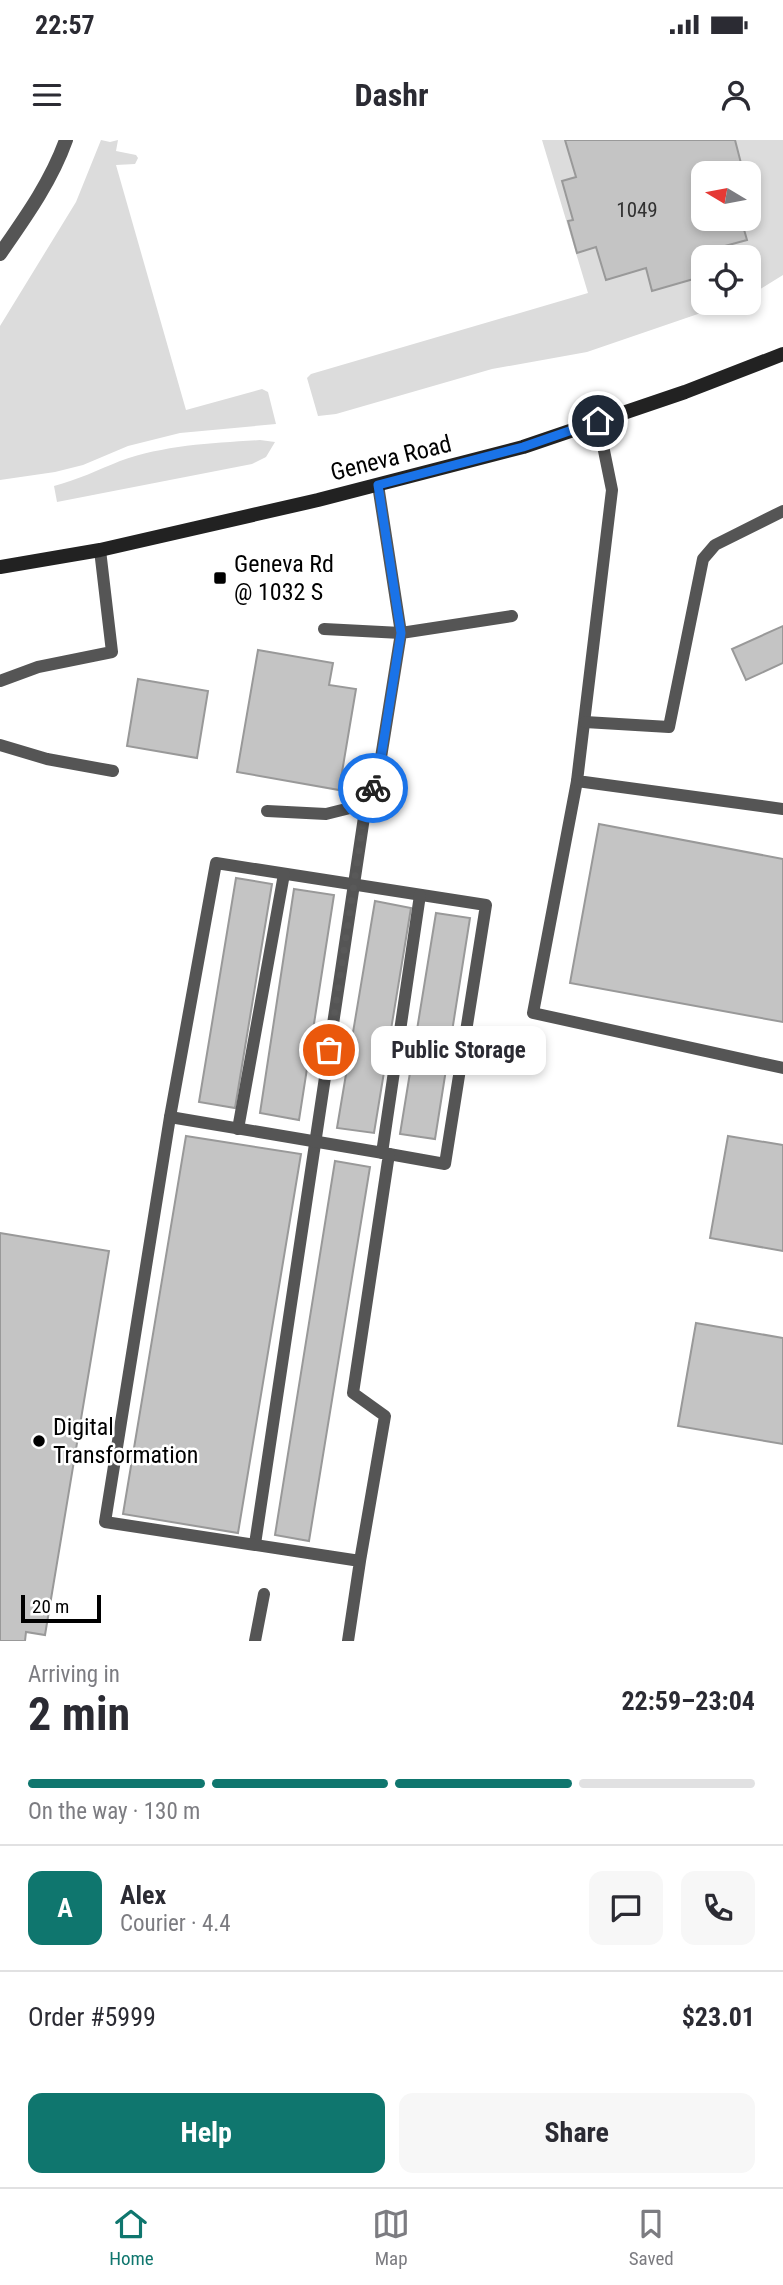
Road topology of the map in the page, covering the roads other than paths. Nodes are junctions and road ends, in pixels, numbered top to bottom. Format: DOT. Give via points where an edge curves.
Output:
graph roads {
  1 [pos="66,140"];
  2 [pos="0,254"];
  3 [pos="783,354"];
  4 [pos="598,421"];
  5 [pos="378,485"];
  6 [pos="783,511"];
  7 [pos="100,551"];
  8 [pos="0,568"];
  9 [pos="512,616"];
  10 [pos="324,629"];
  11 [pos="401,633"];
  12 [pos="0,681"];
  13 [pos="584,722"];
  14 [pos="0,745"];
  15 [pos="113,771"];
  16 [pos="577,781"];
  17 [pos="366,804"];
  18 [pos="783,809"];
  19 [pos="267,811"];
  20 [pos="284,874"];
  21 [pos="354,885"];
  22 [pos="420,895"];
  23 [pos="783,1068"];
  24 [pos="170,1117"];
  25 [pos="238,1129"];
  26 [pos="315,1142"];
  27 [pos="386,1154"];
  28 [pos="254,1544"];
  29 [pos="360,1561"];
  30 [pos="264,1594"];
  31 [pos="255,1641"];
  32 [pos="348,1641"];
  1 -- 2 [label="street" via="42,191"];
  3 -- 4 [label="main road, Geneva Road"];
  4 -- 5 [label="main road, Geneva Road" via="523,447"];
  4 -- 13 [label="lane" via="612,490"];
  5 -- 7 [label="main road, Geneva Road"];
  5 -- 11 [label="lane"];
  6 -- 13 [label="lane" via="715,545 703,559 668,727"];
  7 -- 8 [label="main road, Geneva Road"];
  7 -- 12 [label="lane" via="112,652 38,667"];
  9 -- 11 [label="lane"];
  10 -- 11 [label="lane"];
  11 -- 17 [label="lane" via="378,776"];
  13 -- 16 [label="lane"];
  14 -- 15 [label="lane"];
  16 -- 18 [label="lane"];
  16 -- 23 [label="lane" via="533,1013"];
  17 -- 19 [label="lane" via="326,814"];
  17 -- 21 [label="lane"];
  20 -- 21 [label="lane"];
  20 -- 24 [label="lane" via="216,863"];
  20 -- 25 [label="lane"];
  21 -- 22 [label="lane"];
  21 -- 26 [label="lane"];
  22 -- 27 [label="lane"];
  22 -- 27 [label="lane" via="486,905 445,1164"];
  24 -- 25 [label="lane"];
  24 -- 28 [label="lane" via="105,1522"];
  25 -- 26 [label="lane"];
  26 -- 27 [label="lane"];
  26 -- 28 [label="lane"];
  27 -- 29 [label="lane" via="353,1393 385,1416"];
  28 -- 29 [label="lane"];
  29 -- 32 [label="lane"];
  30 -- 31 [label="lane"];
}
